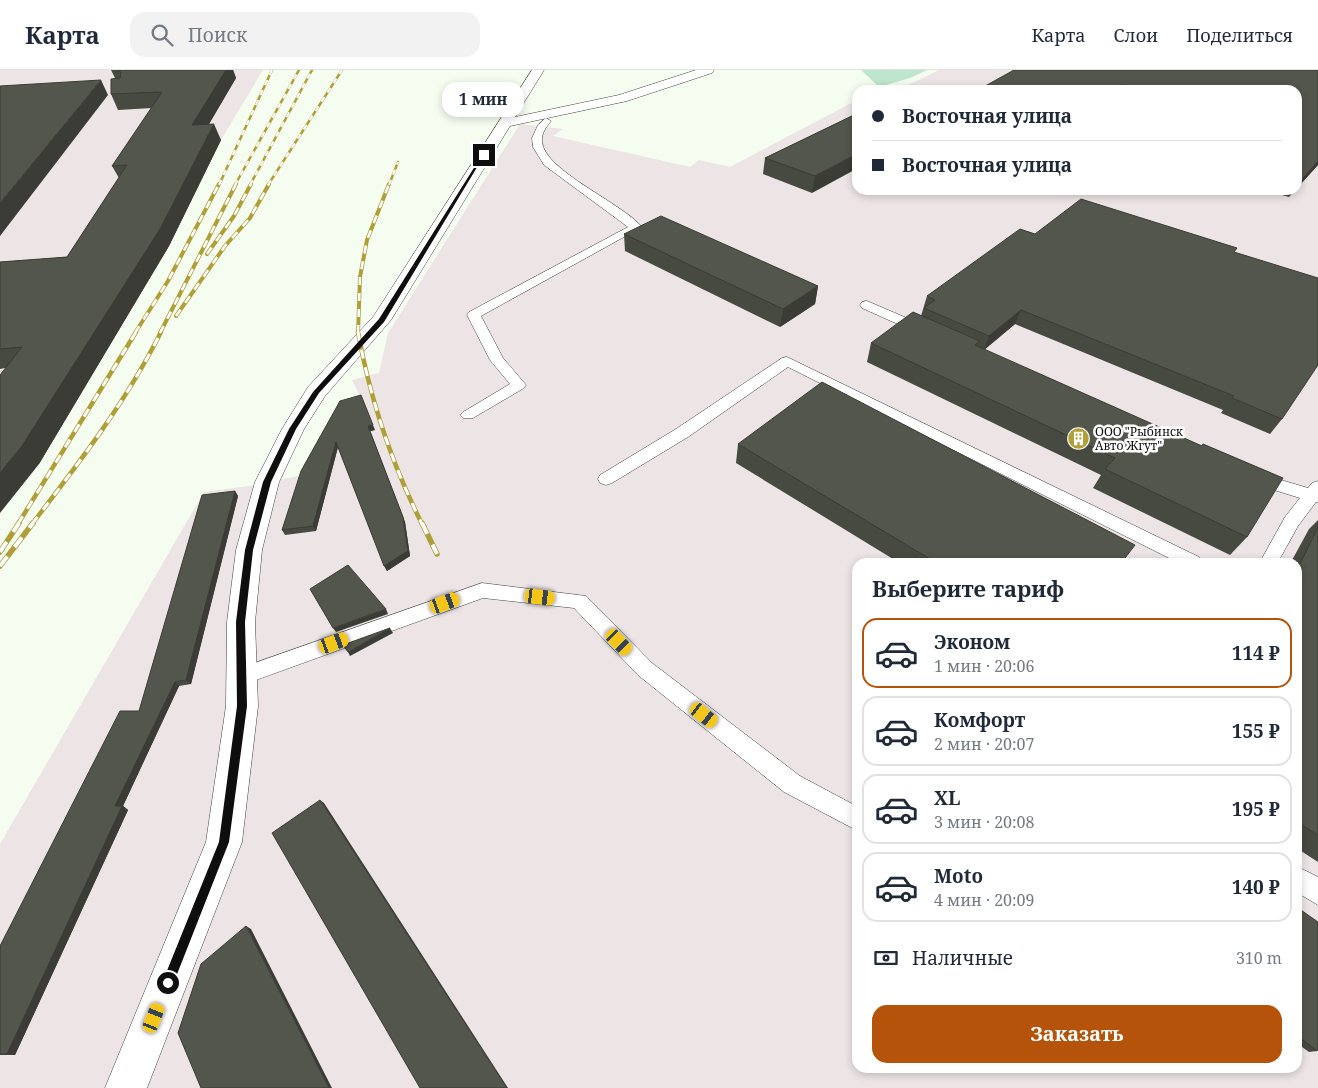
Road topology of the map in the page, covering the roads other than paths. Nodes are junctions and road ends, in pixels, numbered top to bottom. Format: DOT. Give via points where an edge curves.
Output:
graph roads {
  1 [pos="538,70"];
  2 [pos="708,70"];
  3 [pos="546,121"];
  4 [pos="503,123"];
  5 [pos="867,306"];
  6 [pos="940,338"];
  7 [pos="468,415"];
  8 [pos="1237,470"];
  9 [pos="606,479"];
  10 [pos="1317,493"];
  11 [pos="1184,558"];
  12 [pos="1271,558"];
  13 [pos="242,676"];
  14 [pos="852,817"];
  15 [pos="1302,882"];
  16 [pos="1318,892"];
  17 [pos="126,1088"];
  1 -- 4 [label="street"];
  2 -- 4 [label="street" via="622,98"];
  3 -- 7 [label="lane" via="536,138 537,150 548,163 636,227 474,315 497,360 519,385"];
  4 -- 13 [label="street" via="382,320 316,392 293,429 267,482 249,550 241,622"];
  5 -- 6 [label="lane"];
  8 -- 10 [label="lane" via="1272,484"];
  9 -- 11 [label="lane" via="682,433 787,361"];
  10 -- 12 [label="lane" via="1291,522"];
  13 -- 14 [label="lane" via="482,590 579,601 645,669 792,784"];
  13 -- 17 [label="street" via="242,706 224,842"];
  15 -- 16 [label="lane"];
}
